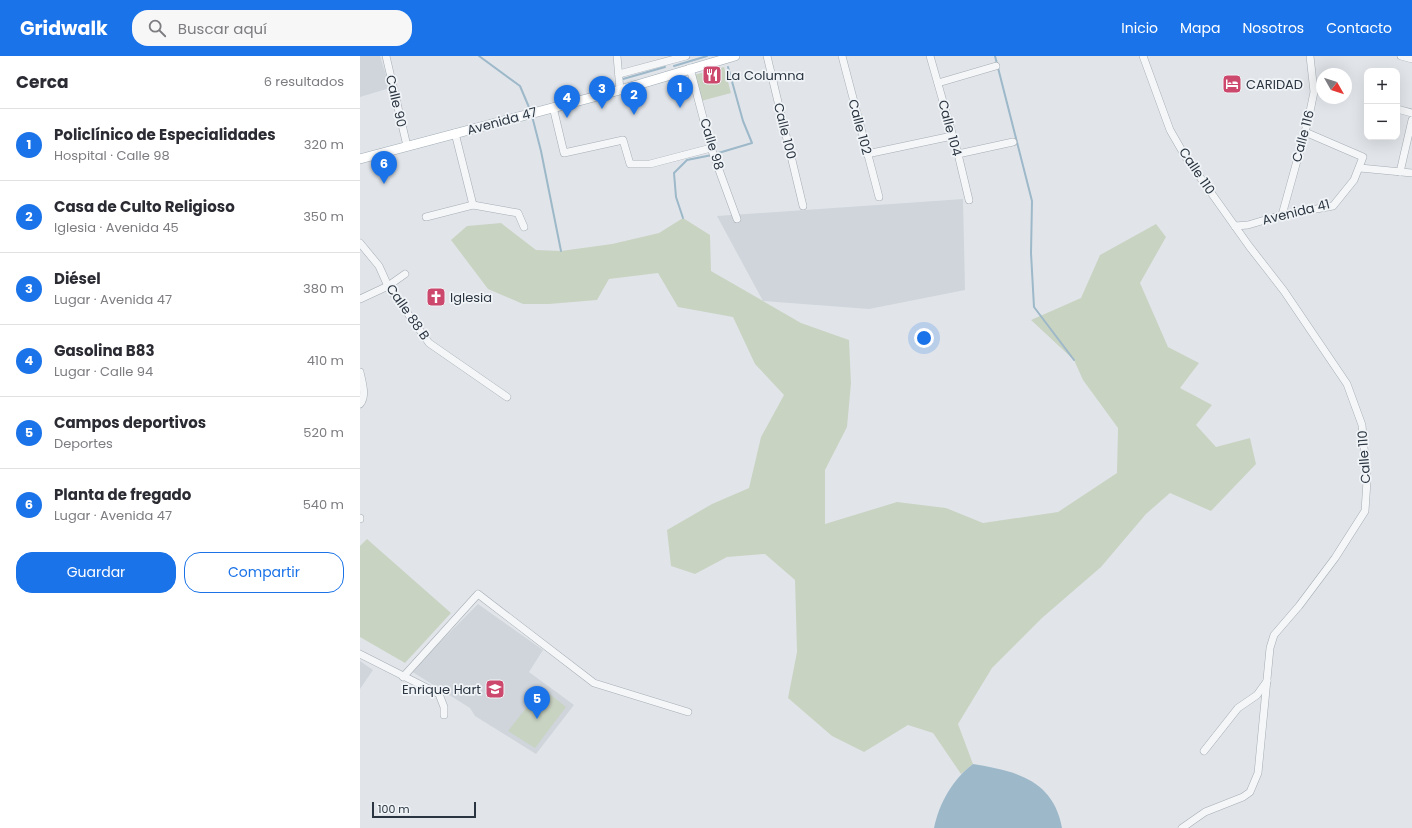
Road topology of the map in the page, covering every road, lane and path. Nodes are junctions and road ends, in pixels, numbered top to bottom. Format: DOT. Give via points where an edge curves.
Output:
graph roads {
  1 [pos="386,56"];
  2 [pos="617,56"];
  3 [pos="686,56"];
  4 [pos="734,56"];
  5 [pos="767,56"];
  6 [pos="842,56"];
  7 [pos="930,56"];
  8 [pos="1143,56"];
  9 [pos="1310,56"];
  10 [pos="1401,56"];
  11 [pos="1412,59"];
  12 [pos="996,66"];
  13 [pos="690,68"];
  14 [pos="619,74"];
  15 [pos="938,83"];
  16 [pos="620,90"];
  17 [pos="553,107"];
  18 [pos="1400,110"];
  19 [pos="1412,113"];
  20 [pos="1412,120"];
  21 [pos="1305,132"];
  22 [pos="455,133"];
  23 [pos="952,136"];
  24 [pos="1013,142"];
  25 [pos="407,146"];
  26 [pos="711,148"];
  27 [pos="867,154"];
  28 [pos="958,154"];
  29 [pos="360,159"];
  30 [pos="1360,168"];
  31 [pos="1400,172"];
  32 [pos="1412,173"];
  33 [pos="878,197"];
  34 [pos="969,200"];
  35 [pos="473,205"];
  36 [pos="803,206"];
  37 [pos="1282,215"];
  38 [pos="426,217"];
  39 [pos="737,219"];
  40 [pos="1235,226"];
  41 [pos="524,227"];
  42 [pos="360,243"];
  43 [pos="405,274"];
  44 [pos="388,286"];
  45 [pos="360,299"];
  46 [pos="360,372"];
  47 [pos="507,397"];
  48 [pos="360,404"];
  49 [pos="360,654"];
  50 [pos="403,677"];
  51 [pos="1268,681"];
  52 [pos="688,712"];
  53 [pos="444,715"];
  54 [pos="1204,751"];
  55 [pos="1182,828"];
  1 -- 25 [label="street, Calle 90"];
  2 -- 14 [label="street"];
  3 -- 14 [label="street"];
  4 -- 13 [label="main road, Avenida 47"];
  5 -- 36 [label="street, Calle 100"];
  6 -- 27 [label="street, Calle 102"];
  7 -- 15 [label="street, Calle 104"];
  8 -- 40 [label="street, Calle 110" via="1170,130"];
  9 -- 21 [label="street, Calle 116" via="1314,92"];
  10 -- 11 [label="street"];
  12 -- 15 [label="street"];
  13 -- 16 [label="main road, Avenida 47"];
  13 -- 26 [label="street, Calle 98"];
  14 -- 16 [label="street"];
  15 -- 23 [label="street, Calle 104"];
  16 -- 17 [label="main road, Avenida 47"];
  17 -- 22 [label="main road, Avenida 47"];
  17 -- 26 [label="street" via="564,153 623,140 630,164 650,164"];
  18 -- 19 [label="street"];
  20 -- 31 [label="street"];
  21 -- 30 [label="street, Avenida 41" via="1363,157"];
  21 -- 37 [label="street, Calle 116"];
  22 -- 25 [label="main road, Avenida 47"];
  22 -- 35 [label="street"];
  23 -- 27 [label="street"];
  23 -- 28 [label="street, Calle 104"];
  24 -- 28 [label="street"];
  25 -- 29 [label="main road, Avenida 47"];
  26 -- 39 [label="street, Calle 98"];
  27 -- 33 [label="street, Calle 102"];
  28 -- 34 [label="street, Calle 104"];
  30 -- 31 [label="street"];
  30 -- 37 [label="street, Avenida 41" via="1354,180 1333,206"];
  31 -- 32 [label="street"];
  35 -- 38 [label="street"];
  35 -- 41 [label="street" via="518,213"];
  37 -- 40 [label="street, Avenida 41"];
  40 -- 51 [label="street, Calle 110" via="1284,291 1347,384 1362,425 1364,439 1367,481 1365,511 1335,558 1274,635 1270,648"];
  42 -- 44 [label="street, Calle 88 B" via="379,266"];
  43 -- 44 [label="street"];
  44 -- 45 [label="street"];
  44 -- 47 [label="street, Calle 88 B" via="429,342"];
  46 -- 48 [label="street" via="364,392"];
  49 -- 50 [label="street"];
  50 -- 52 [label="street" via="478,594 594,683"];
  50 -- 53 [label="street" via="439,694"];
  51 -- 54 [label="street" via="1238,708"];
  51 -- 55 [label="street, Calle 110" via="1258,773 1250,792 1205,812"];
}
